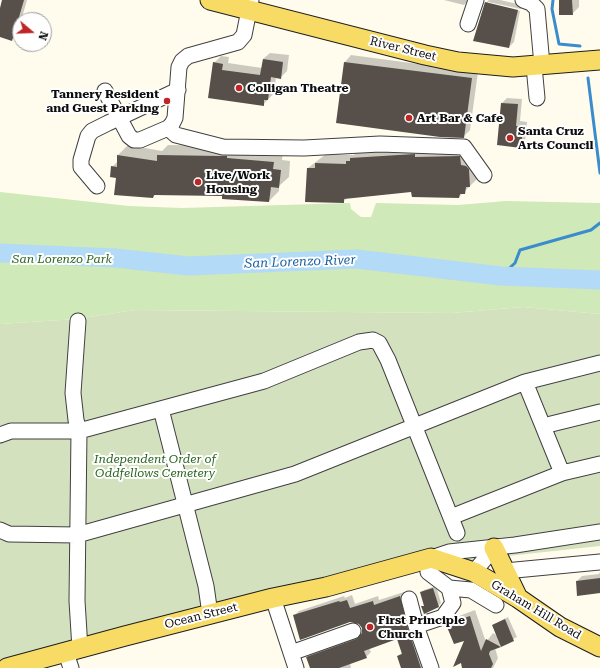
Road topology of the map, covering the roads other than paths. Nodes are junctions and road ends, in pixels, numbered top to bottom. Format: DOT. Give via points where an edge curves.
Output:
graph roads {
  1 [pos="210,0"];
  2 [pos="476,0"];
  3 [pos="523,0"];
  4 [pos="250,5"];
  5 [pos="468,24"];
  6 [pos="600,60"];
  7 [pos="538,65"];
  8 [pos="178,90"];
  9 [pos="105,91"];
  10 [pos="537,98"];
  11 [pos="118,118"];
  12 [pos="168,128"];
  13 [pos="484,175"];
  14 [pos="97,186"];
  15 [pos="78,321"];
  16 [pos="600,363"];
  17 [pos="525,382"];
  18 [pos="161,409"];
  19 [pos="600,412"];
  20 [pos="414,426"];
  21 [pos="543,426"];
  22 [pos="79,431"];
  23 [pos="0,435"];
  24 [pos="600,464"];
  25 [pos="562,473"];
  26 [pos="186,504"];
  27 [pos="451,517"];
  28 [pos="0,530"];
  29 [pos="600,532"];
  30 [pos="457,533"];
  31 [pos="77,535"];
  32 [pos="494,548"];
  33 [pos="600,562"];
  34 [pos="430,565"];
  35 [pos="466,570"];
  36 [pos="505,571"];
  37 [pos="449,588"];
  38 [pos="273,598"];
  39 [pos="518,598"];
  40 [pos="409,599"];
  41 [pos="496,606"];
  42 [pos="210,614"];
  43 [pos="416,626"];
  44 [pos="353,631"];
  45 [pos="600,647"];
  46 [pos="291,653"];
  47 [pos="64,659"];
  48 [pos="7,668"];
  49 [pos="296,668"];
  50 [pos="431,668"];
  1 -- 4 [label="main road, River Street"];
  2 -- 5 [label="street"];
  3 -- 7 [label="street" via="532,3 537,9"];
  4 -- 7 [label="main road, River Street" via="458,62 513,67"];
  4 -- 8 [label="street" via="244,35 238,42 183,59 179,67"];
  6 -- 7 [label="main road, River Street"];
  7 -- 10 [label="street"];
  8 -- 11 [label="street"];
  8 -- 12 [label="street" via="175,118"];
  9 -- 11 [label="street"];
  11 -- 12 [label="street" via="134,140"];
  11 -- 14 [label="street" via="92,131 88,136 81,167"];
  12 -- 13 [label="street" via="176,135 223,147 304,148 380,144 464,147"];
  15 -- 22 [label="street" via="73,393"];
  16 -- 17 [label="street"];
  17 -- 20 [label="street"];
  17 -- 21 [label="street"];
  18 -- 20 [label="street" via="264,381 359,342 373,340 379,343 388,360"];
  18 -- 22 [label="street"];
  18 -- 26 [label="street"];
  19 -- 21 [label="street"];
  20 -- 26 [label="street" via="308,469"];
  20 -- 27 [label="street"];
  21 -- 25 [label="street"];
  22 -- 23 [label="street" via="11,430"];
  22 -- 31 [label="street"];
  24 -- 25 [label="street"];
  25 -- 27 [label="street"];
  26 -- 31 [label="street"];
  26 -- 42 [label="street" via="206,586"];
  27 -- 30 [label="street"];
  28 -- 31 [label="street" via="9,534"];
  29 -- 32 [label="street, Ocean Street"];
  31 -- 47 [label="street" via="76,601"];
  32 -- 34 [label="street, Ocean Street" via="449,552"];
  32 -- 35 [label="street"];
  32 -- 36 [label="main road"];
  33 -- 36 [label="street"];
  34 -- 35 [label="main road" via="445,562"];
  34 -- 37 [label="street"];
  34 -- 38 [label="main road, Ocean Street" via="395,568"];
  35 -- 39 [label="main road, Graham Hill Road"];
  36 -- 39 [label="main road"];
  37 -- 41 [label="street" via="471,590"];
  37 -- 43 [label="street" via="453,603 443,616"];
  38 -- 42 [label="main road, Ocean Street"];
  38 -- 46 [label="street"];
  39 -- 45 [label="main road, Graham Hill Road" via="560,627"];
  40 -- 43 [label="street"];
  42 -- 47 [label="main road, Ocean Street"];
  43 -- 50 [label="street"];
  44 -- 46 [label="street"];
  46 -- 49 [label="street"];
  47 -- 48 [label="main road, Ocean Street"];
}
